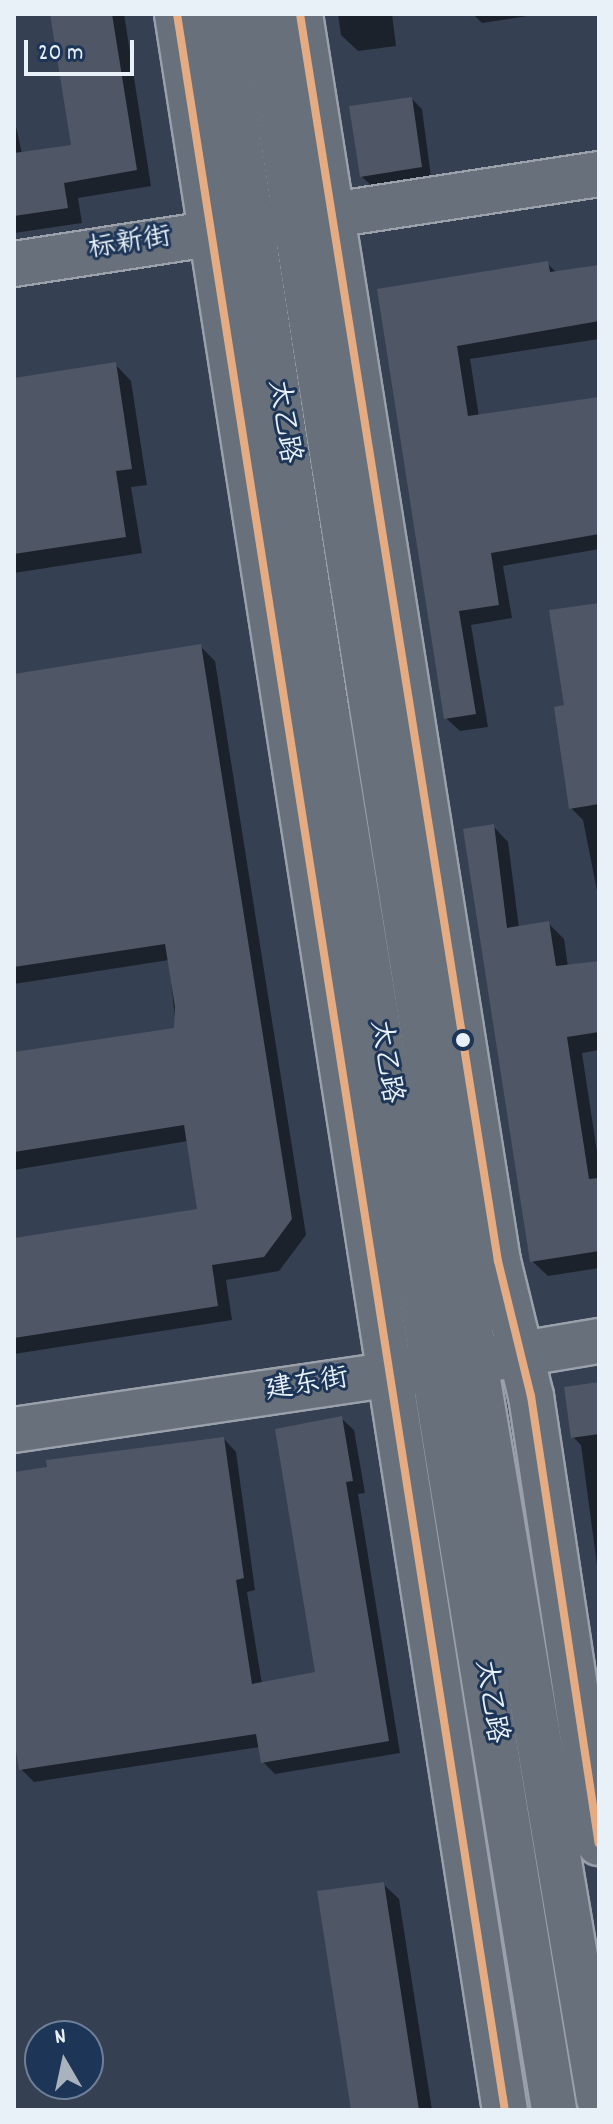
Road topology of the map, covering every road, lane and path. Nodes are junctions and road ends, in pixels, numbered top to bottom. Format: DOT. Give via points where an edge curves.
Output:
graph roads {
  1 [pos="177,14"];
  2 [pos="219,14"];
  3 [pos="263,14"];
  4 [pos="300,14"];
  5 [pos="599,174"];
  6 [pos="272,223"];
  7 [pos="14,264"];
  8 [pos="599,1341"];
  9 [pos="520,1354"];
  10 [pos="455,1365"];
  11 [pos="390,1374"];
  12 [pos="14,1430"];
  13 [pos="599,1843"];
  14 [pos="599,2099"];
  15 [pos="505,2110"];
  16 [pos="554,2110"];
  1 -- 6 [label="main road"];
  2 -- 6 [label="main road, 太乙路"];
  3 -- 6 [label="main road, 太乙路"];
  4 -- 6 [label="main road"];
  5 -- 6 [label="main road, 标新街"];
  6 -- 7 [label="main road, 标新街"];
  6 -- 9 [label="main road"];
  6 -- 10 [label="main road, 太乙路" via="411,928"];
  6 -- 11 [label="main road"];
  8 -- 9 [label="main road, 建东街"];
  9 -- 10 [label="main road, 建东街"];
  9 -- 13 [label="main road"];
  10 -- 11 [label="main road, 建东街"];
  10 -- 14 [label="main road, 太乙路"];
  10 -- 16 [label="main road, 太乙路"];
  11 -- 12 [label="main road, 建东街"];
  11 -- 15 [label="main road"];
}
